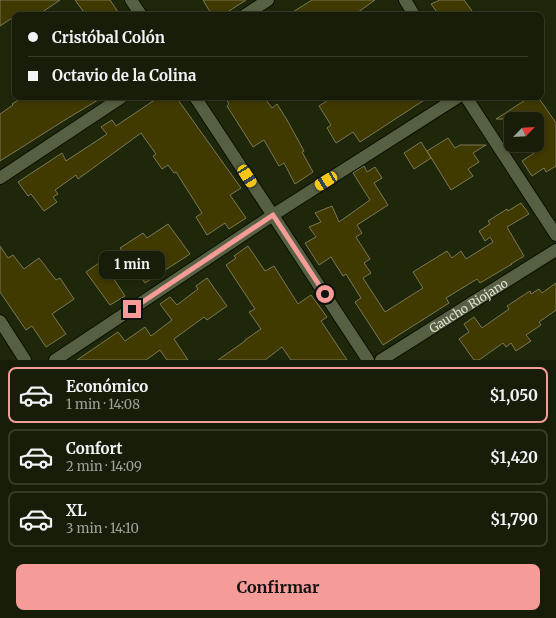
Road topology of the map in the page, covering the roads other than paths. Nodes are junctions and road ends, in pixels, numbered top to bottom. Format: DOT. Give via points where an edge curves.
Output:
graph roads {
  1 [pos="131,0"];
  2 [pos="268,0"];
  3 [pos="405,0"];
  4 [pos="139,12"];
  5 [pos="250,12"];
  6 [pos="412,12"];
  7 [pos="117,100"];
  8 [pos="197,100"];
  9 [pos="453,100"];
  10 [pos="468,100"];
  11 [pos="0,178"];
  12 [pos="273,215"];
  13 [pos="556,235"];
  14 [pos="556,250"];
  15 [pos="0,320"];
  16 [pos="25,360"];
  17 [pos="55,360"];
  18 [pos="368,360"];
  19 [pos="381,360"];
  1 -- 4 [label="street"];
  2 -- 5 [label="street"];
  3 -- 6 [label="street"];
  7 -- 11 [label="street"];
  8 -- 12 [label="street"];
  9 -- 12 [label="street"];
  10 -- 13 [label="street"];
  12 -- 17 [label="street"];
  12 -- 18 [label="street"];
  14 -- 19 [label="street, Gaucho Riojano"];
  15 -- 16 [label="street"];
}
